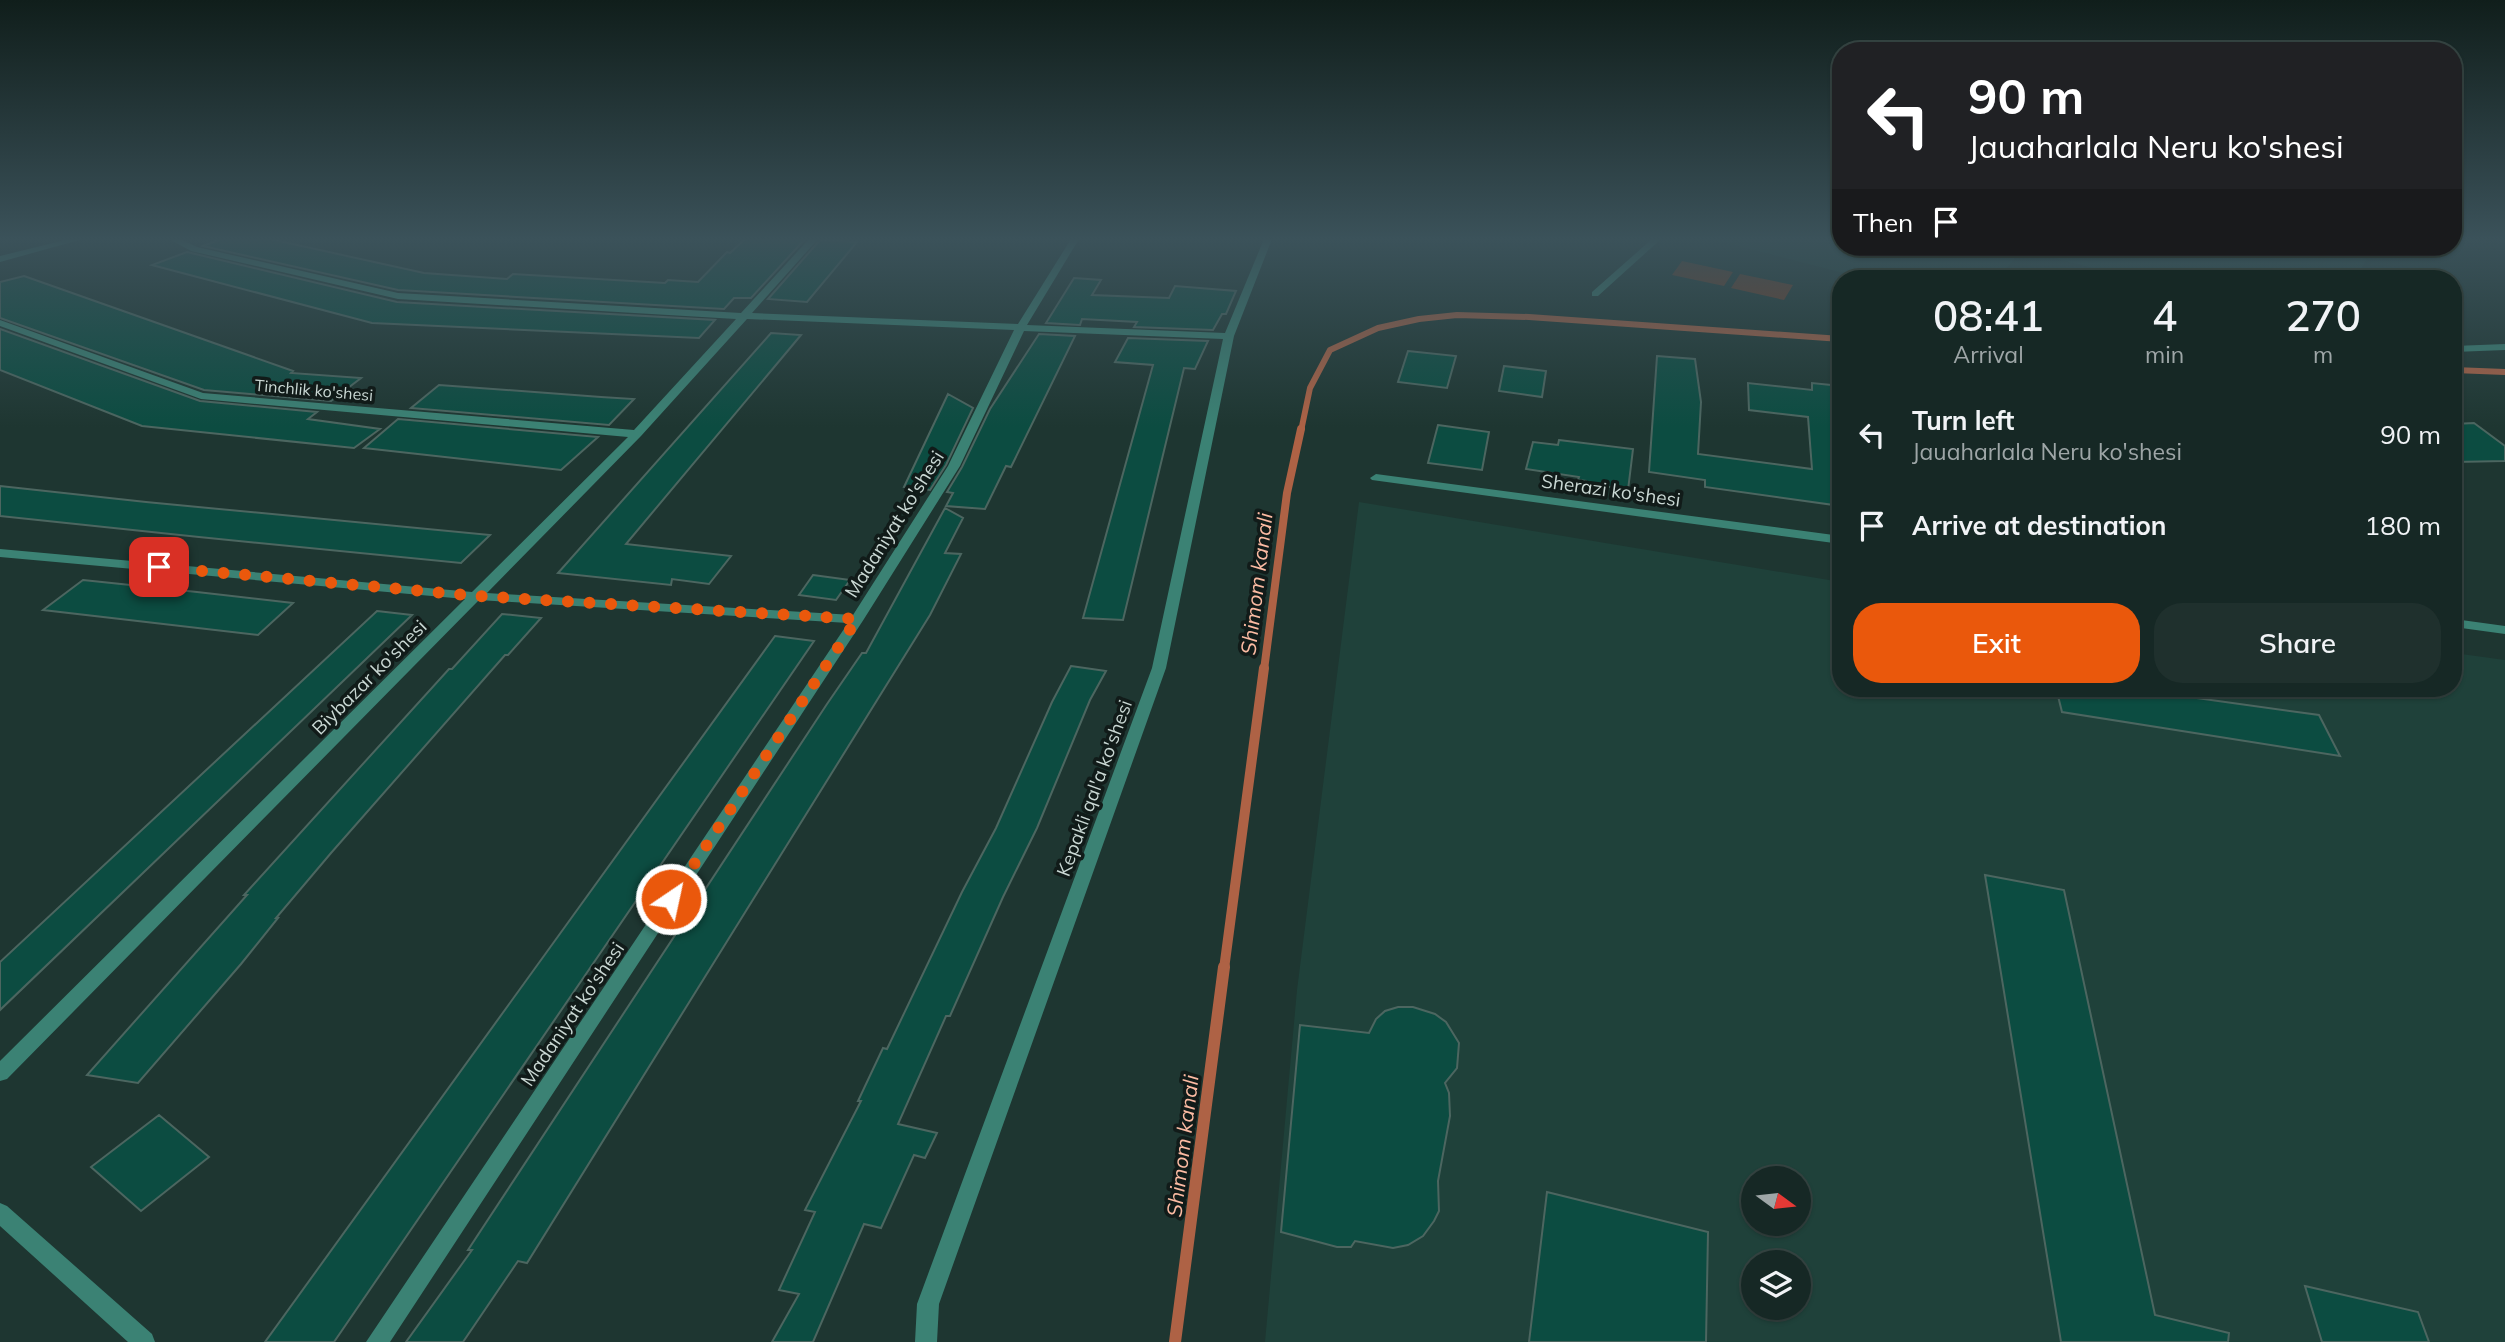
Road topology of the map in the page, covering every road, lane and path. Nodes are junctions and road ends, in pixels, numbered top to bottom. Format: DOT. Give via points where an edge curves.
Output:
graph roads {
  1 [pos="495,302"];
  2 [pos="755,302"];
  3 [pos="1037,302"];
  4 [pos="1243,302"];
  5 [pos="742,316"];
  6 [pos="0,323"];
  7 [pos="1021,327"];
  8 [pos="1229,336"];
  9 [pos="2505,347"];
  10 [pos="2462,349"];
  11 [pos="637,434"];
  12 [pos="1376,478"];
  13 [pos="1832,539"];
  14 [pos="0,553"];
  15 [pos="477,596"];
  16 [pos="857,619"];
  17 [pos="2462,624"];
  18 [pos="2505,630"];
  19 [pos="0,1073"];
  20 [pos="0,1213"];
  21 [pos="144,1342"];
  22 [pos="377,1342"];
  23 [pos="926,1342"];
  1 -- 5 [label="street"];
  2 -- 5 [label="street, Biybazar ko'shesi"];
  3 -- 7 [label="street, Madaniyat ko'shesi"];
  4 -- 8 [label="street, Kepakli qal'a ko'shesi"];
  5 -- 7 [label="street"];
  5 -- 11 [label="street, Biybazar ko'shesi"];
  6 -- 11 [label="street, Tinchlik ko'shesi" via="201,396"];
  7 -- 8 [label="street"];
  7 -- 16 [label="street, Madaniyat ko'shesi" via="954,466"];
  8 -- 23 [label="street, Kepakli qal'a ko'shesi" via="1159,668 928,1304"];
  9 -- 10 [label="street"];
  11 -- 15 [label="street, Biybazar ko'shesi"];
  12 -- 13 [label="street, Sherazi ko'shesi"];
  14 -- 15 [label="street"];
  15 -- 16 [label="street"];
  15 -- 19 [label="street, Biybazar ko'shesi"];
  16 -- 22 [label="street, Madaniyat ko'shesi"];
  17 -- 18 [label="street"];
  20 -- 21 [label="street"];
}
